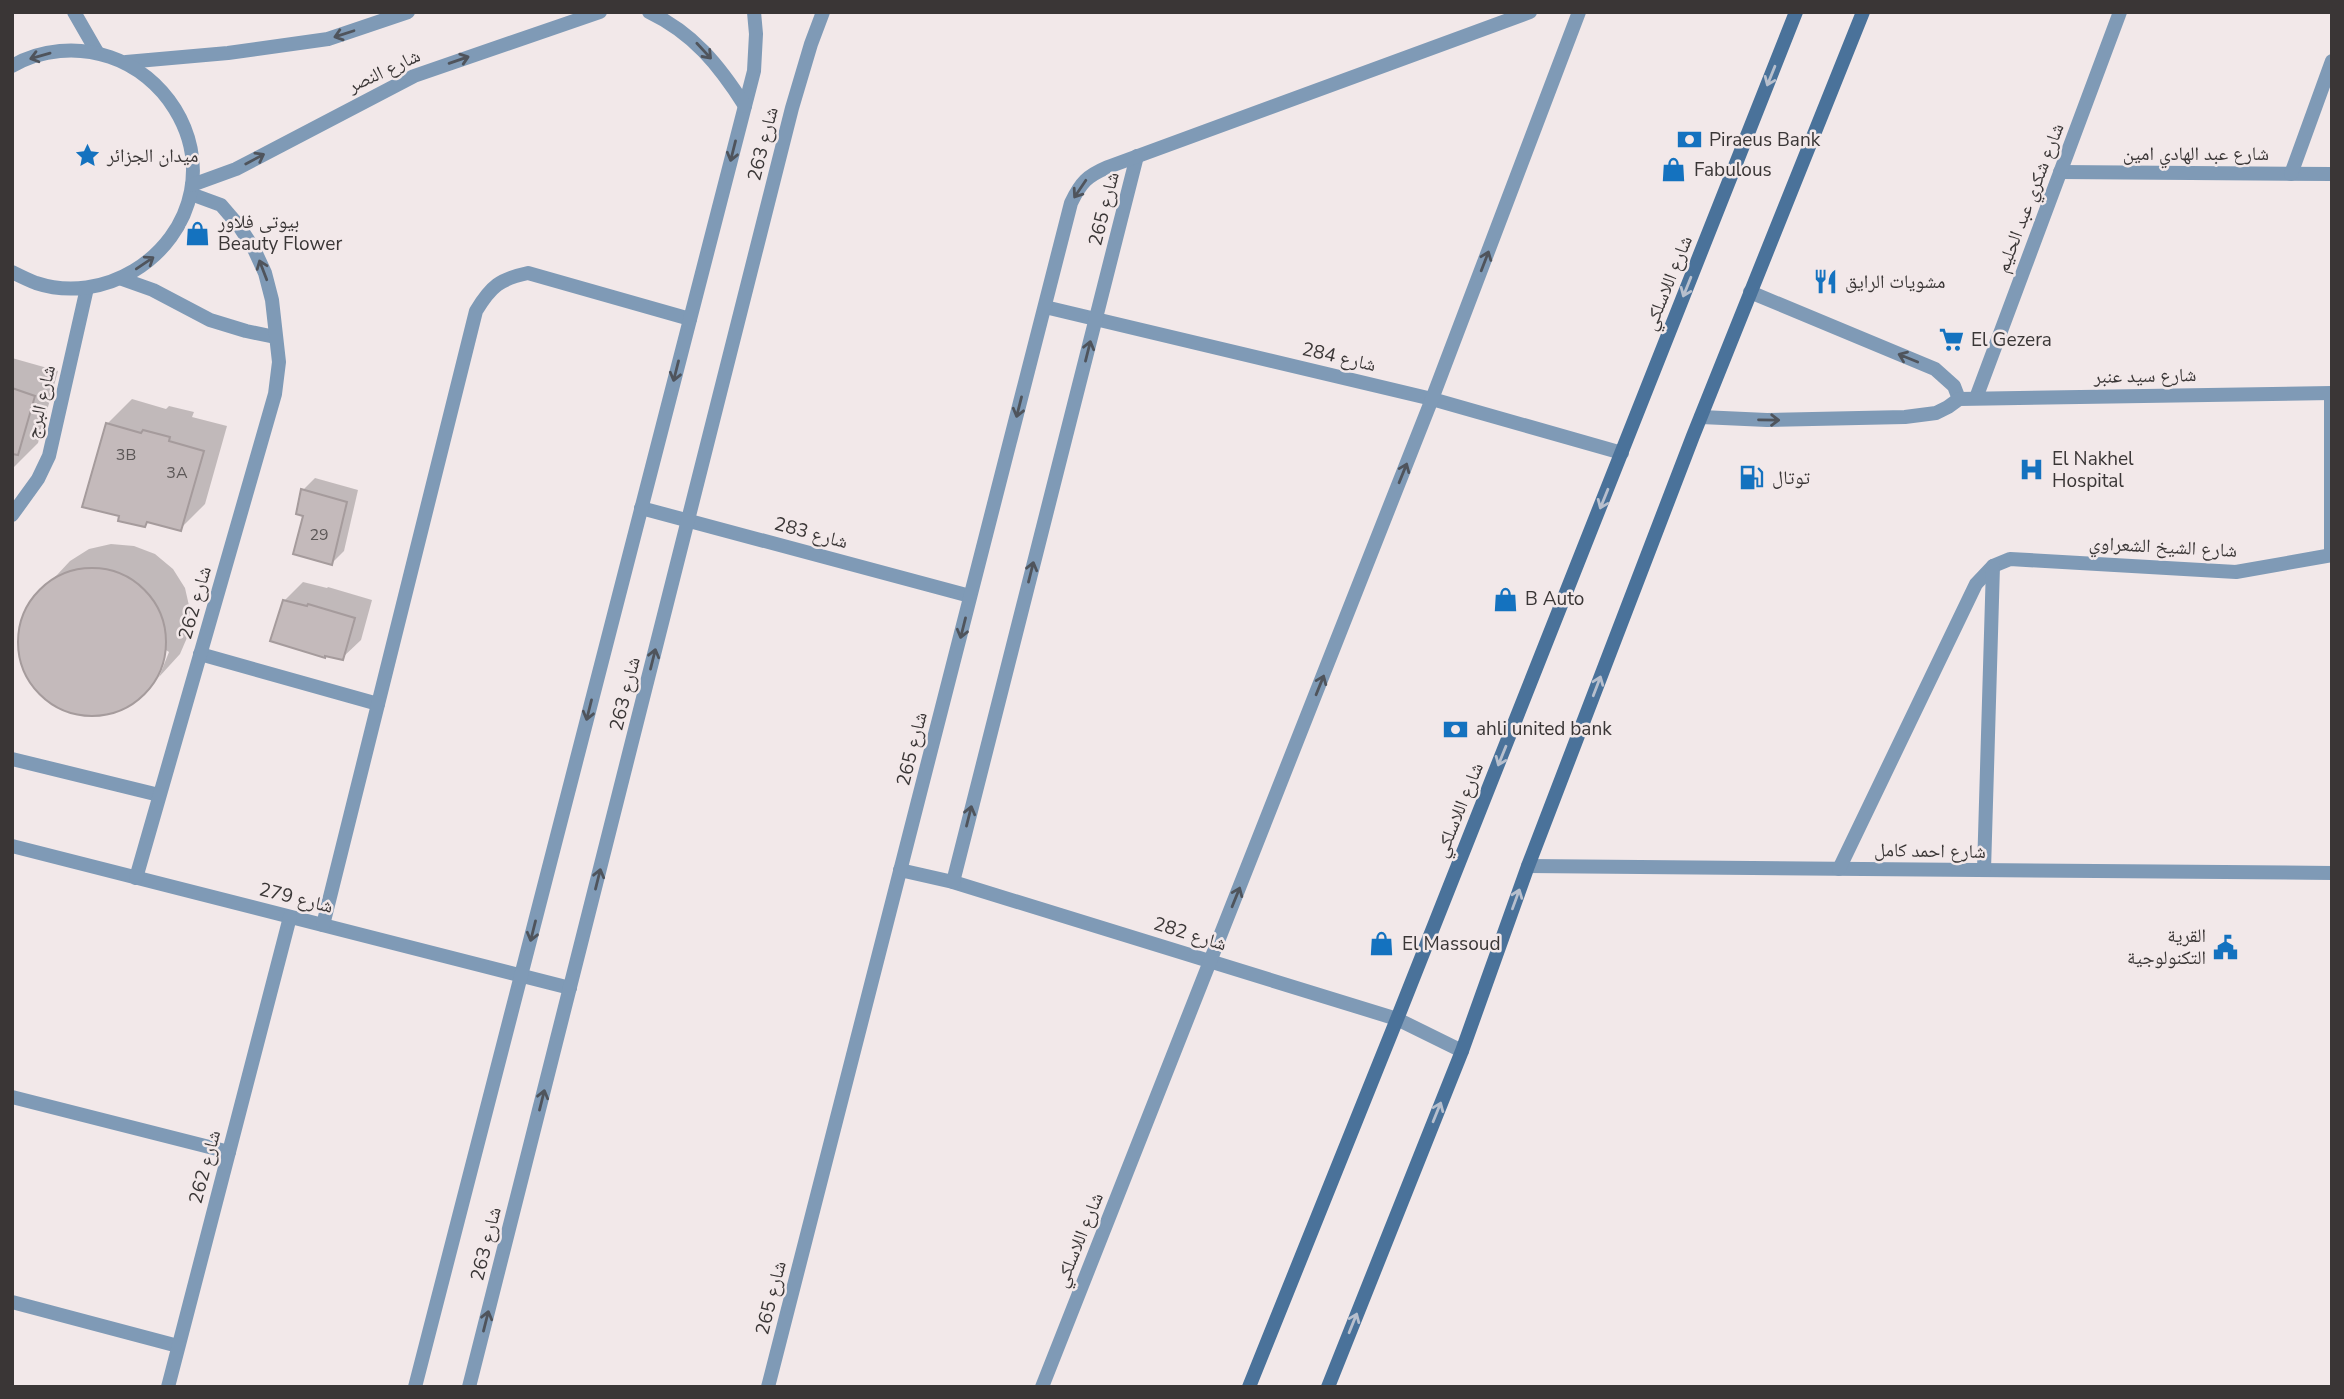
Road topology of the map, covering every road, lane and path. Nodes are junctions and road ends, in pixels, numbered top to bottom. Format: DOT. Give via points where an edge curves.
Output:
graph roads {
  1 [pos="74,12"];
  2 [pos="408,12"];
  3 [pos="600,12"];
  4 [pos="649,12"];
  5 [pos="754,12"];
  6 [pos="823,12"];
  7 [pos="1530,12"];
  8 [pos="1579,12"];
  9 [pos="1796,12"];
  10 [pos="1863,12"];
  11 [pos="2120,12"];
  12 [pos="97,52"];
  13 [pos="2332,61"];
  14 [pos="126,62"];
  15 [pos="12,66"];
  16 [pos="745,106"];
  17 [pos="1137,156"];
  18 [pos="2060,172"];
  19 [pos="2291,174"];
  20 [pos="2332,174"];
  21 [pos="191,189"];
  22 [pos="12,273"];
  23 [pos="122,279"];
  24 [pos="87,288"];
  25 [pos="1750,292"];
  26 [pos="1045,307"];
  27 [pos="690,319"];
  28 [pos="1096,319"];
  29 [pos="275,337"];
  30 [pos="2331,393"];
  31 [pos="1959,398"];
  32 [pos="1976,398"];
  33 [pos="1432,399"];
  34 [pos="1700,417"];
  35 [pos="1622,453"];
  36 [pos="641,508"];
  37 [pos="12,515"];
  38 [pos="688,520"];
  39 [pos="2331,555"];
  40 [pos="1993,566"];
  41 [pos="971,596"];
  42 [pos="200,654"];
  43 [pos="378,704"];
  44 [pos="12,759"];
  45 [pos="159,795"];
  46 [pos="12,846"];
  47 [pos="1528,866"];
  48 [pos="1839,869"];
  49 [pos="901,870"];
  50 [pos="1984,870"];
  51 [pos="2332,873"];
  52 [pos="136,878"];
  53 [pos="953,882"];
  54 [pos="290,917"];
  55 [pos="323,925"];
  56 [pos="1211,960"];
  57 [pos="521,975"];
  58 [pos="570,988"];
  59 [pos="1398,1018"];
  60 [pos="1462,1051"];
  61 [pos="12,1097"];
  62 [pos="229,1152"];
  63 [pos="12,1303"];
  64 [pos="178,1346"];
  65 [pos="168,1387"];
  66 [pos="415,1387"];
  67 [pos="469,1387"];
  68 [pos="768,1387"];
  69 [pos="1042,1387"];
  70 [pos="1249,1387"];
  71 [pos="1328,1387"];
  1 -- 12 [label="street"];
  2 -- 14 [label="street, one-way" via="328,39"];
  21 -- 3 [label="street, شارع النصر, one-way" via="414,76"];
  4 -- 16 [label="street, one-way" via="696,43 723,72"];
  5 -- 16 [label="street, شارع 263" via="754,71"];
  6 -- 38 [label="street, شارع 263" via="792,108"];
  7 -- 17 [label="street, شارع 265"];
  33 -- 8 [label="street, شارع اللاسلكي, one-way"];
  9 -- 35 [label="main road, شارع اللاسلكي, one-way"];
  10 -- 25 [label="main road"];
  11 -- 18 [label="street, شارع شكري عبد الحليم"];
  12 -- 14 [label="street"];
  12 -- 15 [label="street, one-way" via="41,54"];
  13 -- 19 [label="street"];
  14 -- 21 [label="street" via="156,83 179,113 191,148"];
  16 -- 27 [label="street, شارع 263, one-way"];
  17 -- 26 [label="street, شارع 265, one-way" via="1092,174 1079,186"];
  17 -- 28 [label="street, شارع 265"];
  18 -- 19 [label="street, شارع عبد الهادي امين"];
  18 -- 32 [label="street, شارع شكري عبد الحليم"];
  19 -- 20 [label="street, شارع عبد الهادي امين"];
  23 -- 21 [label="street, one-way" via="153,258 177,228"];
  29 -- 21 [label="street, شارع 262, one-way" via="272,300 254,249 221,205"];
  22 -- 24 [label="street" via="62,289"];
  23 -- 24 [label="street"];
  23 -- 29 [label="street" via="210,320"];
  24 -- 37 [label="street, شارع البرج" via="49,456"];
  31 -- 25 [label="street, one-way" via="1954,386 1935,369"];
  25 -- 34 [label="main road"];
  26 -- 28 [label="street, شارع 284"];
  26 -- 41 [label="street, شارع 265, one-way"];
  27 -- 36 [label="street, شارع 263, one-way"];
  27 -- 43 [label="street" via="528,273 506,278 488,291 477,310"];
  28 -- 33 [label="street, شارع 284"];
  53 -- 28 [label="street, شارع 265, one-way"];
  29 -- 42 [label="street, شارع 262" via="279,362 275,394"];
  30 -- 32 [label="street, شارع سيد عنبر"];
  30 -- 39 [label="street"];
  31 -- 32 [label="street, شارع سيد عنبر"];
  34 -- 31 [label="street, شارع سيد عنبر, one-way" via="1905,417 1936,413"];
  33 -- 35 [label="street, شارع 284"];
  56 -- 33 [label="street, شارع اللاسلكي, one-way"];
  47 -- 34 [label="main road, one-way"];
  35 -- 59 [label="main road, شارع اللاسلكي, one-way"];
  36 -- 38 [label="street, شارع 283"];
  36 -- 57 [label="street, شارع 263, one-way"];
  38 -- 41 [label="street, شارع 283"];
  58 -- 38 [label="street, شارع 263, one-way"];
  39 -- 40 [label="street, شارع الشيخ الشعراوي" via="2236,572 2010,559"];
  40 -- 48 [label="street" via="1976,584"];
  40 -- 50 [label="street"];
  41 -- 49 [label="street, شارع 265, one-way"];
  42 -- 43 [label="street"];
  42 -- 45 [label="street, شارع 262"];
  43 -- 55 [label="street"];
  44 -- 45 [label="street"];
  45 -- 52 [label="street, شارع 262"];
  46 -- 52 [label="street, شارع 279"];
  47 -- 48 [label="street, شارع احمد كامل"];
  60 -- 47 [label="main road, one-way"];
  48 -- 50 [label="street, شارع احمد كامل"];
  49 -- 53 [label="street, شارع 282"];
  49 -- 68 [label="street, شارع 265"];
  50 -- 51 [label="street, شارع احمد كامل"];
  52 -- 54 [label="street, شارع 279"];
  53 -- 56 [label="street, شارع 282"];
  54 -- 55 [label="street, شارع 279"];
  54 -- 62 [label="street, شارع 262"];
  55 -- 57 [label="street, شارع 279"];
  56 -- 59 [label="street, شارع 282"];
  56 -- 69 [label="street, شارع اللاسلكي"];
  57 -- 58 [label="street, شارع 279"];
  57 -- 66 [label="street, شارع 263"];
  67 -- 58 [label="street, شارع 263, one-way"];
  59 -- 60 [label="street, شارع 282"];
  59 -- 70 [label="main road, شارع اللاسلكي"];
  71 -- 60 [label="main road, one-way"];
  61 -- 62 [label="street"];
  62 -- 64 [label="street, شارع 262"];
  63 -- 64 [label="street"];
  64 -- 65 [label="street, شارع 262"];
}
